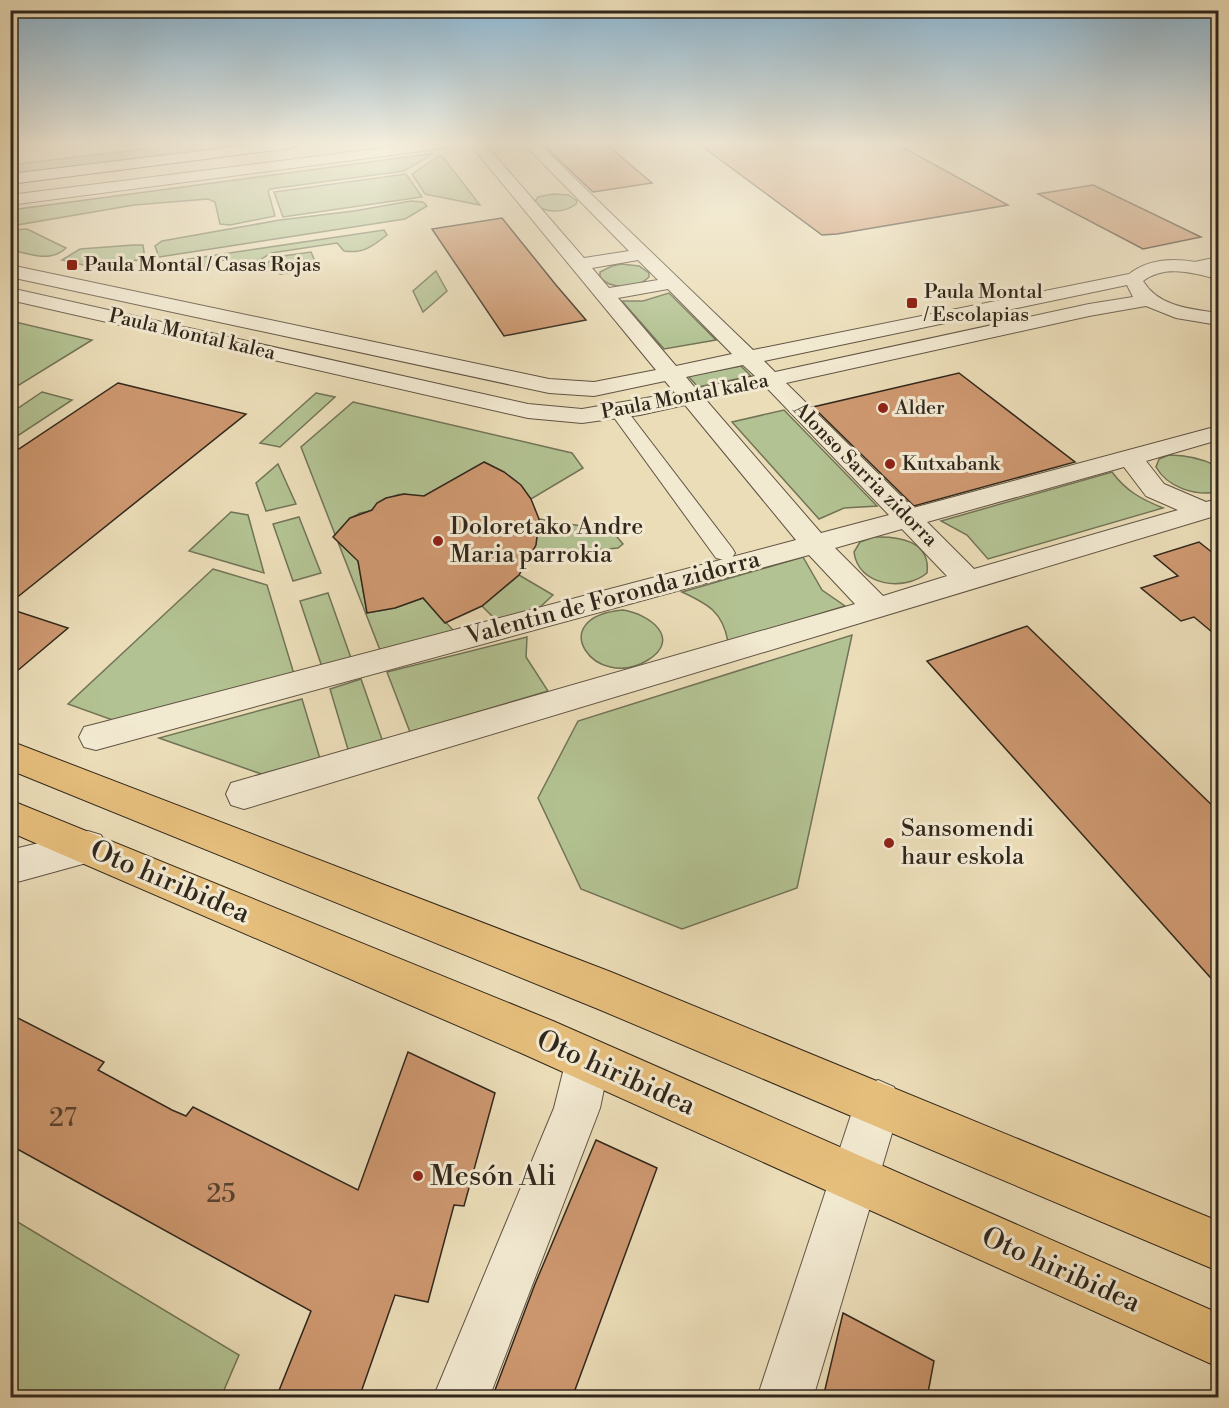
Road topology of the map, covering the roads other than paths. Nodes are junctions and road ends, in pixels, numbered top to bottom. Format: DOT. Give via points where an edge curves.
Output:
graph roads {
  1 [pos="576,210"];
  2 [pos="534,212"];
  3 [pos="641,254"];
  4 [pos="1218,261"];
  5 [pos="578,265"];
  6 [pos="1190,267"];
  7 [pos="10,271"];
  8 [pos="1218,273"];
  9 [pos="1135,278"];
  10 [pos="671,283"];
  11 [pos="10,294"];
  12 [pos="603,296"];
  13 [pos="1149,300"];
  14 [pos="1218,319"];
  15 [pos="746,358"];
  16 [pos="669,373"];
  17 [pos="771,380"];
  18 [pos="690,398"];
  19 [pos="619,412"];
  20 [pos="1218,433"];
  21 [pos="1190,441"];
  22 [pos="1218,454"];
  23 [pos="1130,457"];
  24 [pos="1212,509"];
  25 [pos="906,518"];
  26 [pos="814,543"];
  27 [pos="724,553"];
  28 [pos="968,580"];
  29 [pos="877,608"];
  30 [pos="96,737"];
  31 [pos="10,755"];
  32 [pos="244,794"];
  33 [pos="10,815"];
  34 [pos="88,847"];
  35 [pos="10,867"];
  36 [pos="588,1060"];
  37 [pos="878,1103"];
  38 [pos="856,1179"];
  39 [pos="1218,1246"];
  40 [pos="1218,1340"];
  41 [pos="461,1398"];
  42 [pos="785,1398"];
  1 -- 2 [label="street"];
  1 -- 3 [label="street, Alonso Sarria zidorra"];
  2 -- 5 [label="street"];
  3 -- 5 [label="street"];
  3 -- 10 [label="street, Alonso Sarria zidorra"];
  4 -- 6 [label="lane"];
  5 -- 12 [label="street"];
  6 -- 8 [label="street, Paula Montal kalea"];
  6 -- 9 [label="street, Paula Montal kalea" via="1151,268"];
  7 -- 16 [label="street, Paula Montal kalea" via="549,386 594,389"];
  9 -- 13 [label="street" via="1135,285"];
  9 -- 15 [label="street, Paula Montal kalea"];
  10 -- 12 [label="street"];
  10 -- 15 [label="street, Alonso Sarria zidorra"];
  11 -- 19 [label="street, Paula Montal kalea" via="528,411 582,416"];
  12 -- 16 [label="street"];
  13 -- 14 [label="street" via="1194,316"];
  13 -- 17 [label="street, Paula Montal kalea"];
  15 -- 16 [label="street, Paula Montal kalea"];
  15 -- 17 [label="street, Alonso Sarria zidorra"];
  16 -- 18 [label="street"];
  17 -- 18 [label="street, Paula Montal kalea"];
  17 -- 25 [label="street, Alonso Sarria zidorra"];
  18 -- 19 [label="street, Paula Montal kalea"];
  18 -- 26 [label="street"];
  19 -- 27 [label="lane"];
  20 -- 21 [label="street, Valentin de Foronda zidorra"];
  21 -- 22 [label="street"];
  21 -- 23 [label="street, Valentin de Foronda zidorra"];
  23 -- 24 [label="street" via="1155,490"];
  23 -- 25 [label="street, Valentin de Foronda zidorra"];
  24 -- 28 [label="street"];
  25 -- 26 [label="street, Valentin de Foronda zidorra"];
  25 -- 28 [label="street, Alonso Sarria zidorra"];
  26 -- 29 [label="street"];
  26 -- 30 [label="street, Valentin de Foronda zidorra"];
  28 -- 29 [label="street"];
  29 -- 32 [label="street"];
  31 -- 37 [label="main road"];
  33 -- 34 [label="main road, Oto hiribidea"];
  34 -- 35 [label="street"];
  34 -- 36 [label="main road, Oto hiribidea"];
  36 -- 38 [label="main road, Oto hiribidea"];
  36 -- 41 [label="street" via="577,1108"];
  37 -- 38 [label="street"];
  37 -- 39 [label="main road"];
  38 -- 40 [label="main road, Oto hiribidea"];
  38 -- 42 [label="street"];
}
